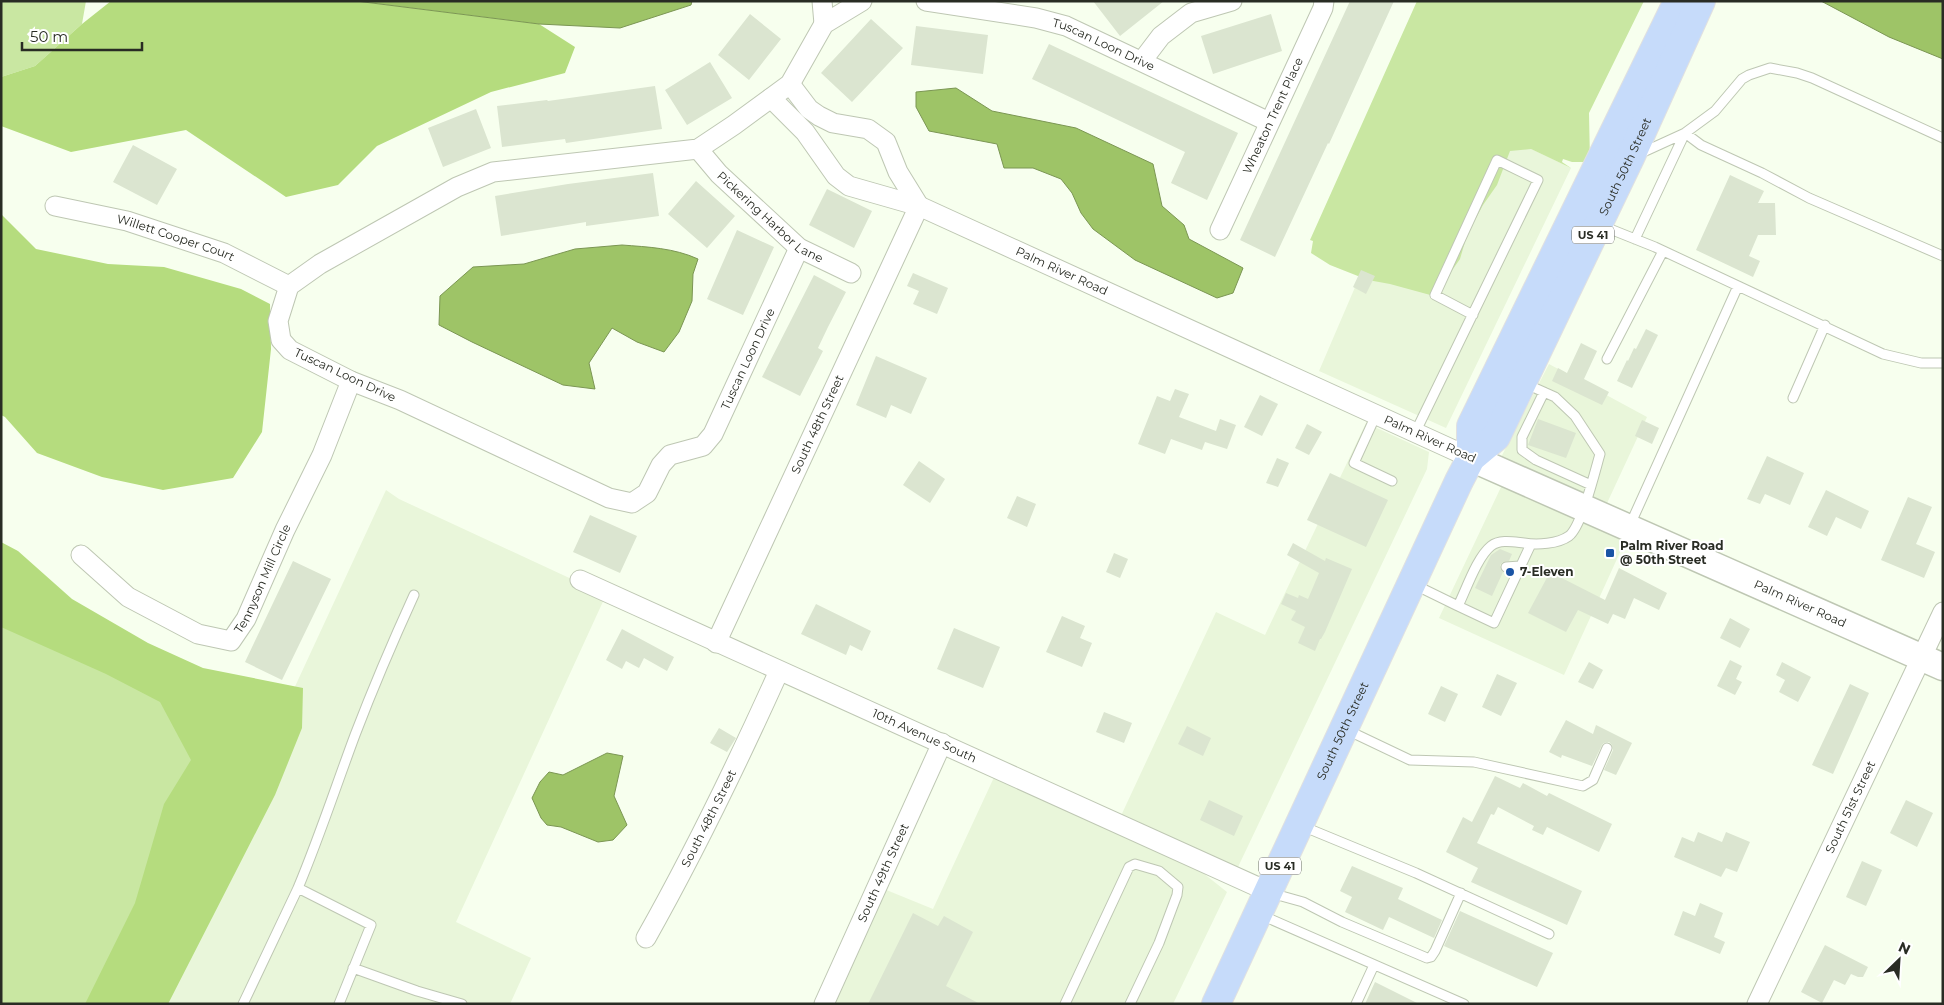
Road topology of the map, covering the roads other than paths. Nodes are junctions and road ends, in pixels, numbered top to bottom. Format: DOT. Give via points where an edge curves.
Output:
graph roads {
  1 [pos="822,1"];
  2 [pos="862,1"];
  3 [pos="926,1"];
  4 [pos="1232,1"];
  5 [pos="1324,1"];
  6 [pos="1678,1"];
  7 [pos="1701,1"];
  8 [pos="824,24"];
  9 [pos="1142,61"];
  10 [pos="790,84"];
  11 [pos="771,98"];
  12 [pos="1270,122"];
  13 [pos="833,123"];
  14 [pos="1685,133"];
  15 [pos="1943,138"];
  16 [pos="814,144"];
  17 [pos="698,149"];
  18 [pos="1630,158"];
  19 [pos="55,206"];
  20 [pos="920,206"];
  21 [pos="1598,224"];
  22 [pos="1220,230"];
  23 [pos="1634,239"];
  24 [pos="799,248"];
  25 [pos="1663,251"];
  26 [pos="1943,256"];
  27 [pos="851,272"];
  28 [pos="289,286"];
  29 [pos="1738,286"];
  30 [pos="1473,314"];
  31 [pos="1825,325"];
  32 [pos="1607,359"];
  33 [pos="1943,363"];
  34 [pos="351,381"];
  35 [pos="1533,387"];
  36 [pos="1793,398"];
  37 [pos="1376,415"];
  38 [pos="1414,433"];
  39 [pos="1471,458"];
  40 [pos="1392,481"];
  41 [pos="1587,496"];
  42 [pos="1629,528"];
  43 [pos="1531,544"];
  44 [pos="81,555"];
  45 [pos="1520,566"];
  46 [pos="1506,567"];
  47 [pos="580,580"];
  48 [pos="1412,584"];
  49 [pos="414,595"];
  50 [pos="1458,606"];
  51 [pos="1943,612"];
  52 [pos="716,643"];
  53 [pos="1932,662"];
  54 [pos="779,671"];
  55 [pos="1344,729"];
  56 [pos="942,743"];
  57 [pos="1607,748"];
  58 [pos="1300,825"];
  59 [pos="298,888"];
  60 [pos="1461,893"];
  61 [pos="1263,903"];
  62 [pos="1549,934"];
  63 [pos="646,938"];
  64 [pos="1374,965"];
  65 [pos="353,968"];
  66 [pos="243,1004"];
  67 [pos="339,1004"];
  68 [pos="462,1004"];
  69 [pos="824,1004"];
  70 [pos="1065,1004"];
  71 [pos="1130,1004"];
  72 [pos="1216,1004"];
  73 [pos="1356,1004"];
  74 [pos="1464,1004"];
  75 [pos="1757,1004"];
  1 -- 8 [label="street"];
  2 -- 8 [label="street"];
  3 -- 9 [label="street, Tuscan Loon Drive" via="1036,18 1066,26"];
  4 -- 9 [label="street" via="1191,13 1161,36"];
  5 -- 12 [label="street, Wheaton Trent Place"];
  6 -- 39 [label="main road, South 50th Street / US 41" via="1472,426"];
  7 -- 18 [label="main road, South 50th Street / US 41"];
  8 -- 10 [label="street"];
  9 -- 12 [label="street, Tuscan Loon Drive"];
  10 -- 11 [label="street"];
  10 -- 13 [label="street" via="809,109"];
  11 -- 16 [label="street, Palm River Road"];
  11 -- 17 [label="street"];
  12 -- 22 [label="street, Wheaton Trent Place"];
  13 -- 16 [label="street"];
  13 -- 20 [label="street" via="868,129 886,142 898,172"];
  14 -- 15 [label="lane" via="1715,111 1742,79 1770,68 1812,78"];
  14 -- 18 [label="lane"];
  14 -- 23 [label="lane"];
  14 -- 26 [label="lane" via="1701,145 1809,198"];
  16 -- 20 [label="street, Palm River Road" via="836,176 849,186"];
  17 -- 24 [label="street, Pickering Harbor Lane" via="719,174"];
  17 -- 28 [label="street" via="493,172 448,192 320,264"];
  18 -- 21 [label="main road, South 50th Street / US 41"];
  19 -- 28 [label="street, Willett Cooper Court" via="127,221 224,253"];
  20 -- 37 [label="street, Palm River Road"];
  20 -- 52 [label="street, South 48th Street"];
  21 -- 23 [label="lane"];
  21 -- 35 [label="main road, South 50th Street / US 41"];
  23 -- 25 [label="lane"];
  24 -- 27 [label="street, Pickering Harbor Lane"];
  24 -- 34 [label="street, Tuscan Loon Drive" via="713,434 704,446 670,455 661,465 647,493 632,502 608,498 400,400"];
  25 -- 29 [label="lane"];
  25 -- 32 [label="lane"];
  28 -- 34 [label="street, Tuscan Loon Drive" via="278,322 281,340 290,350"];
  29 -- 31 [label="lane"];
  29 -- 42 [label="lane"];
  30 -- 30 [label="lane" via="1538,180 1497,160 1434,295"];
  30 -- 38 [label="lane"];
  31 -- 33 [label="lane" via="1883,354 1921,363"];
  31 -- 36 [label="lane"];
  34 -- 44 [label="street, Tennyson Mill Circle" via="322,454 246,619 231,641 198,634 128,597"];
  35 -- 39 [label="main road, South 50th Street / US 41" via="1496,437"];
  35 -- 41 [label="lane" via="1555,397 1575,416 1600,454"];
  35 -- 41 [label="lane" via="1522,450"];
  37 -- 38 [label="street, Palm River Road"];
  37 -- 40 [label="lane" via="1354,463"];
  38 -- 39 [label="street, Palm River Road"];
  39 -- 41 [label="street, Palm River Road"];
  39 -- 48 [label="main road, South 50th Street / US 41"];
  41 -- 42 [label="street, Palm River Road"];
  41 -- 43 [label="lane" via="1569,536"];
  42 -- 53 [label="street, Palm River Road"];
  43 -- 45 [label="lane"];
  43 -- 50 [label="lane" via="1496,542 1489,547 1480,570"];
  45 -- 46 [label="lane"];
  45 -- 50 [label="lane" via="1494,623"];
  47 -- 52 [label="street, 10th Avenue South"];
  48 -- 50 [label="lane"];
  48 -- 55 [label="main road, South 50th Street / US 41"];
  49 -- 59 [label="lane" via="377,678"];
  51 -- 53 [label="street, South 51st Street"];
  52 -- 54 [label="street, 10th Avenue South"];
  53 -- 75 [label="street, South 51st Street"];
  54 -- 56 [label="street, 10th Avenue South"];
  54 -- 63 [label="street, South 48th Street" via="698,841"];
  55 -- 57 [label="lane" via="1410,760 1474,762 1583,786 1593,780"];
  55 -- 58 [label="main road, South 50th Street / US 41"];
  56 -- 61 [label="street, 10th Avenue South"];
  56 -- 69 [label="street, South 49th Street"];
  58 -- 60 [label="lane"];
  58 -- 61 [label="main road, South 50th Street / US 41"];
  59 -- 65 [label="lane" via="371,925"];
  59 -- 66 [label="lane"];
  60 -- 61 [label="lane" via="1435,951 1427,958 1303,902"];
  60 -- 62 [label="lane"];
  61 -- 64 [label="lane"];
  61 -- 72 [label="main road, South 50th Street / US 41"];
  64 -- 73 [label="lane"];
  64 -- 74 [label="lane"];
  65 -- 67 [label="lane"];
  65 -- 68 [label="lane"];
  70 -- 71 [label="lane" via="1128,867 1135,864 1159,871 1178,887 1158,943"];
}
